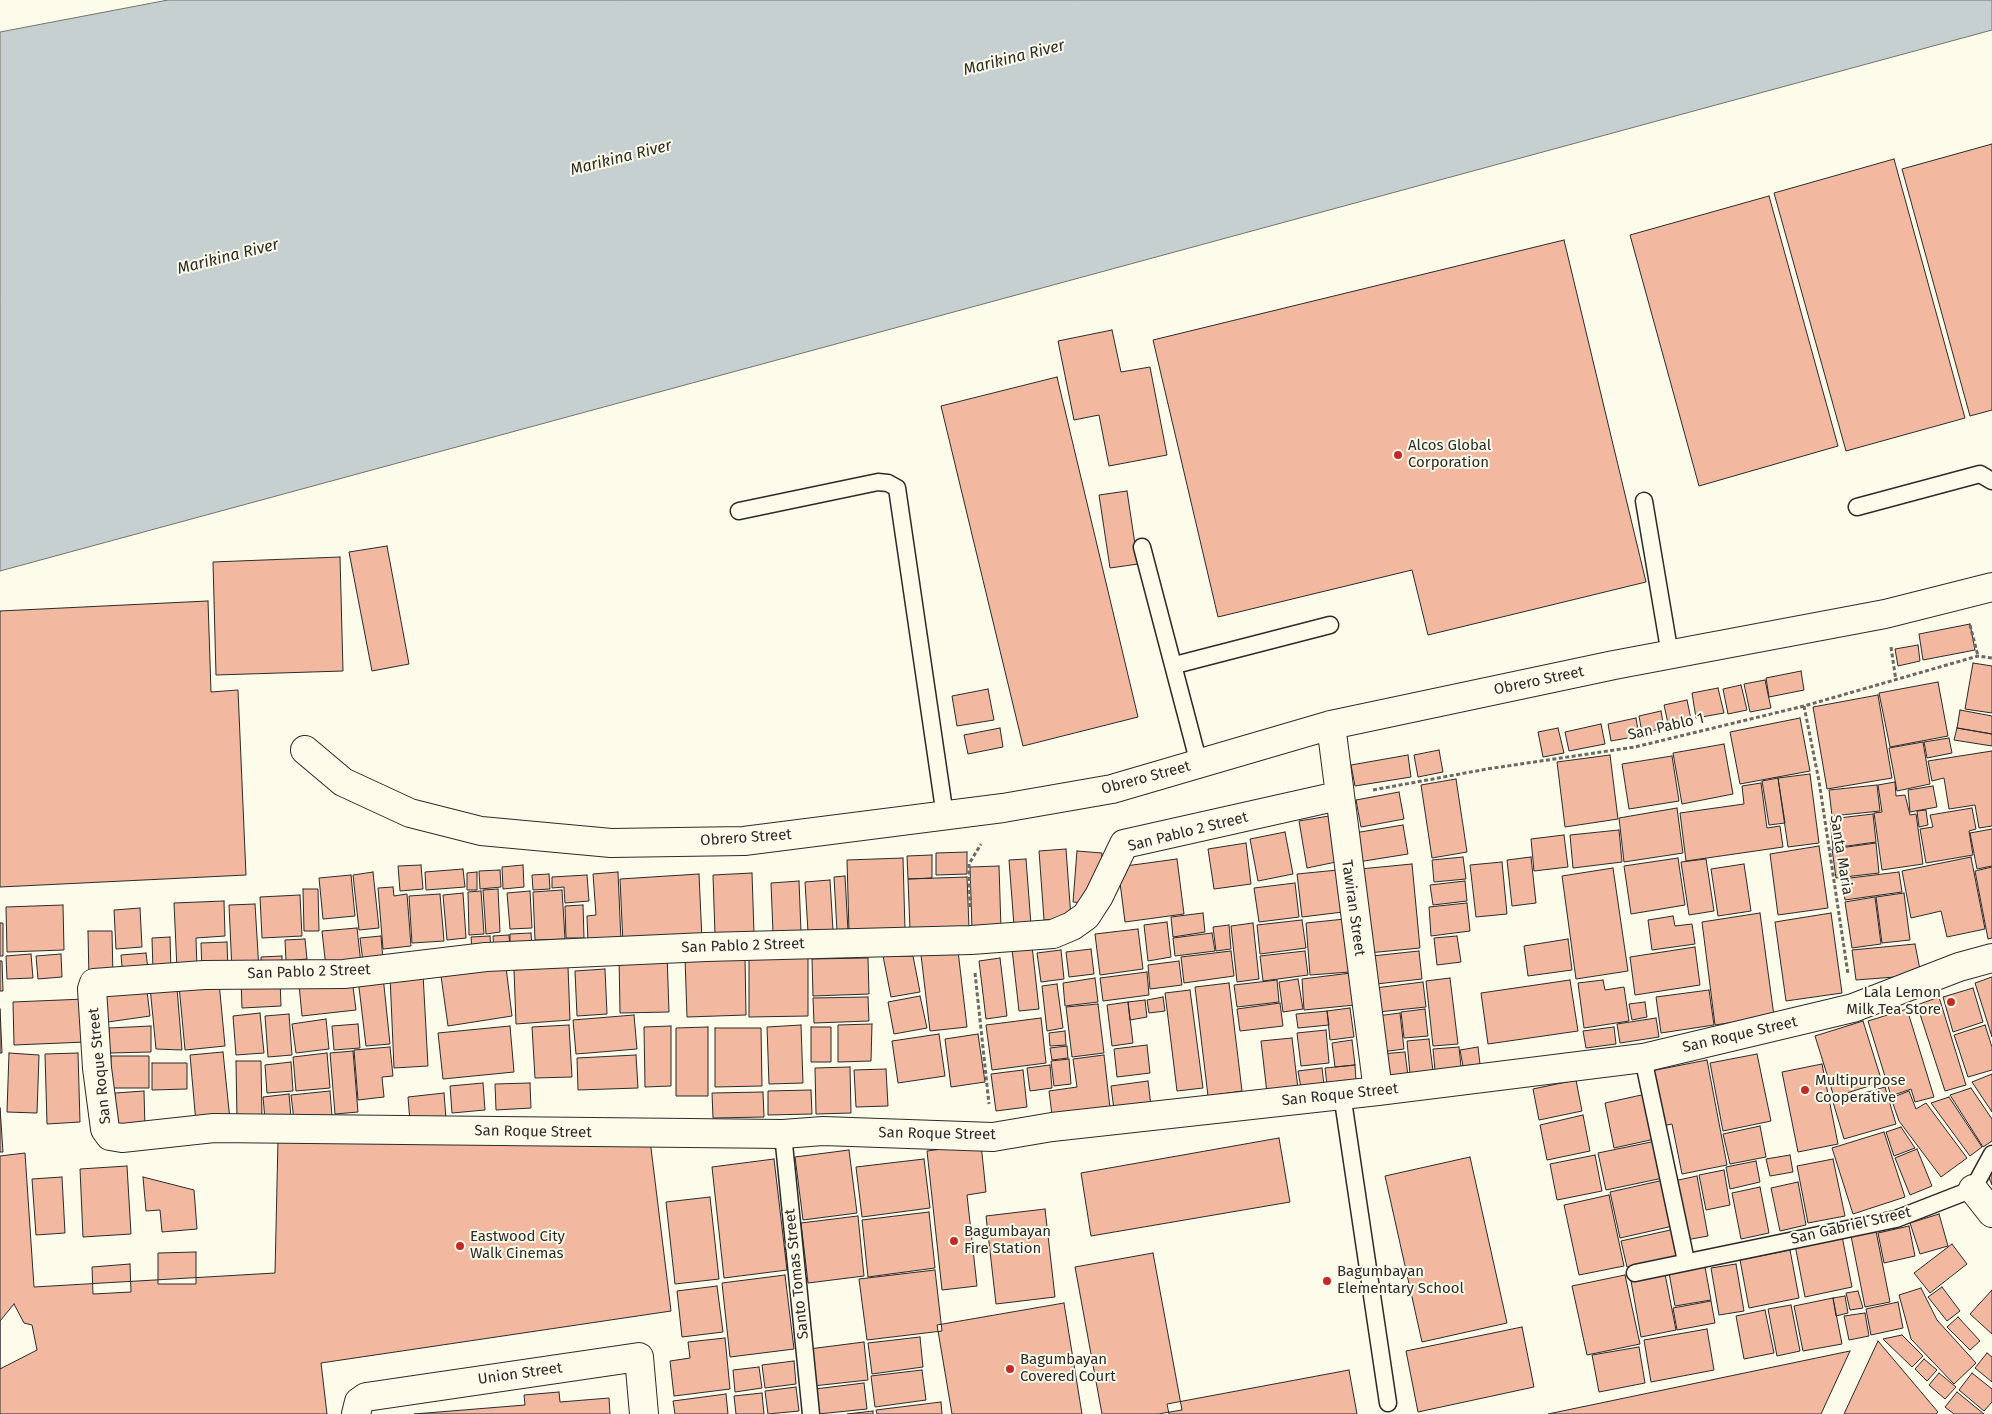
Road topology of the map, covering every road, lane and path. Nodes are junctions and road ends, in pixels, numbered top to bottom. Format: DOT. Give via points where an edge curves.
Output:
graph roads {
  1 [pos="1992,481"];
  2 [pos="1644,500"];
  3 [pos="1857,507"];
  4 [pos="740,511"];
  5 [pos="1142,547"];
  6 [pos="1992,587"];
  7 [pos="1330,625"];
  8 [pos="1670,655"];
  9 [pos="1992,658"];
  10 [pos="1175,665"];
  11 [pos="1804,706"];
  12 [pos="1331,726"];
  13 [pos="304,750"];
  14 [pos="1199,764"];
  15 [pos="1338,796"];
  16 [pos="945,816"];
  17 [pos="1992,958"];
  18 [pos="94,983"];
  19 [pos="1853,1008"];
  20 [pos="1643,1058"];
  21 [pos="1378,1091"];
  22 [pos="1342,1094"];
  23 [pos="783,1134"];
  24 [pos="1992,1154"];
  25 [pos="1973,1189"];
  26 [pos="1992,1213"];
  27 [pos="1686,1261"];
  28 [pos="1635,1273"];
  29 [pos="1388,1404"];
  30 [pos="356,1414"];
  31 [pos="644,1414"];
  32 [pos="812,1414"];
  1 -- 3 [label="lane" via="1980,474"];
  2 -- 8 [label="lane"];
  4 -- 16 [label="lane" via="878,482 888,482 897,488"];
  5 -- 10 [label="lane"];
  6 -- 8 [label="street, Obrero Street" via="1885,614"];
  7 -- 10 [label="lane"];
  8 -- 12 [label="street, Obrero Street"];
  9 -- 11 [label="path, San Pablo 1" via="1978,656"];
  10 -- 14 [label="lane"];
  11 -- 15 [label="path, San Pablo 1" via="1634,747"];
  11 -- 19 [label="path, Santa Maria" via="1819,781"];
  12 -- 14 [label="street, Obrero Street"];
  12 -- 15 [label="street, Tawiran Street"];
  13 -- 16 [label="street, Obrero Street" via="343,782 410,813 481,831 611,843 744,841"];
  14 -- 16 [label="street, Obrero Street" via="1112,789"];
  15 -- 18 [label="street, San Pablo 2 Street" via="1124,844 1086,916 1053,934 971,940 505,956 344,974 204,975"];
  15 -- 21 [label="street, Tawiran Street"];
  17 -- 19 [label="street, San Roque Street" via="1959,967"];
  18 -- 23 [label="street, San Roque Street" via="97,1068 105,1129 110,1136 122,1138 214,1128"];
  19 -- 20 [label="street, San Roque Street"];
  20 -- 21 [label="street, San Roque Street"];
  20 -- 27 [label="lane"];
  21 -- 22 [label="street, San Roque Street"];
  22 -- 23 [label="street, San Roque Street" via="1052,1127 993,1137 823,1131"];
  22 -- 29 [label="lane"];
  23 -- 32 [label="lane, Santo Tomas Street"];
  24 -- 25 [label="lane"];
  25 -- 26 [label="street"];
  25 -- 27 [label="lane, San Gabriel Street" via="1896,1219"];
  27 -- 28 [label="lane, San Gabriel Street"];
  30 -- 31 [label="street, Union Street" via="359,1402 366,1397 639,1357"];
}
